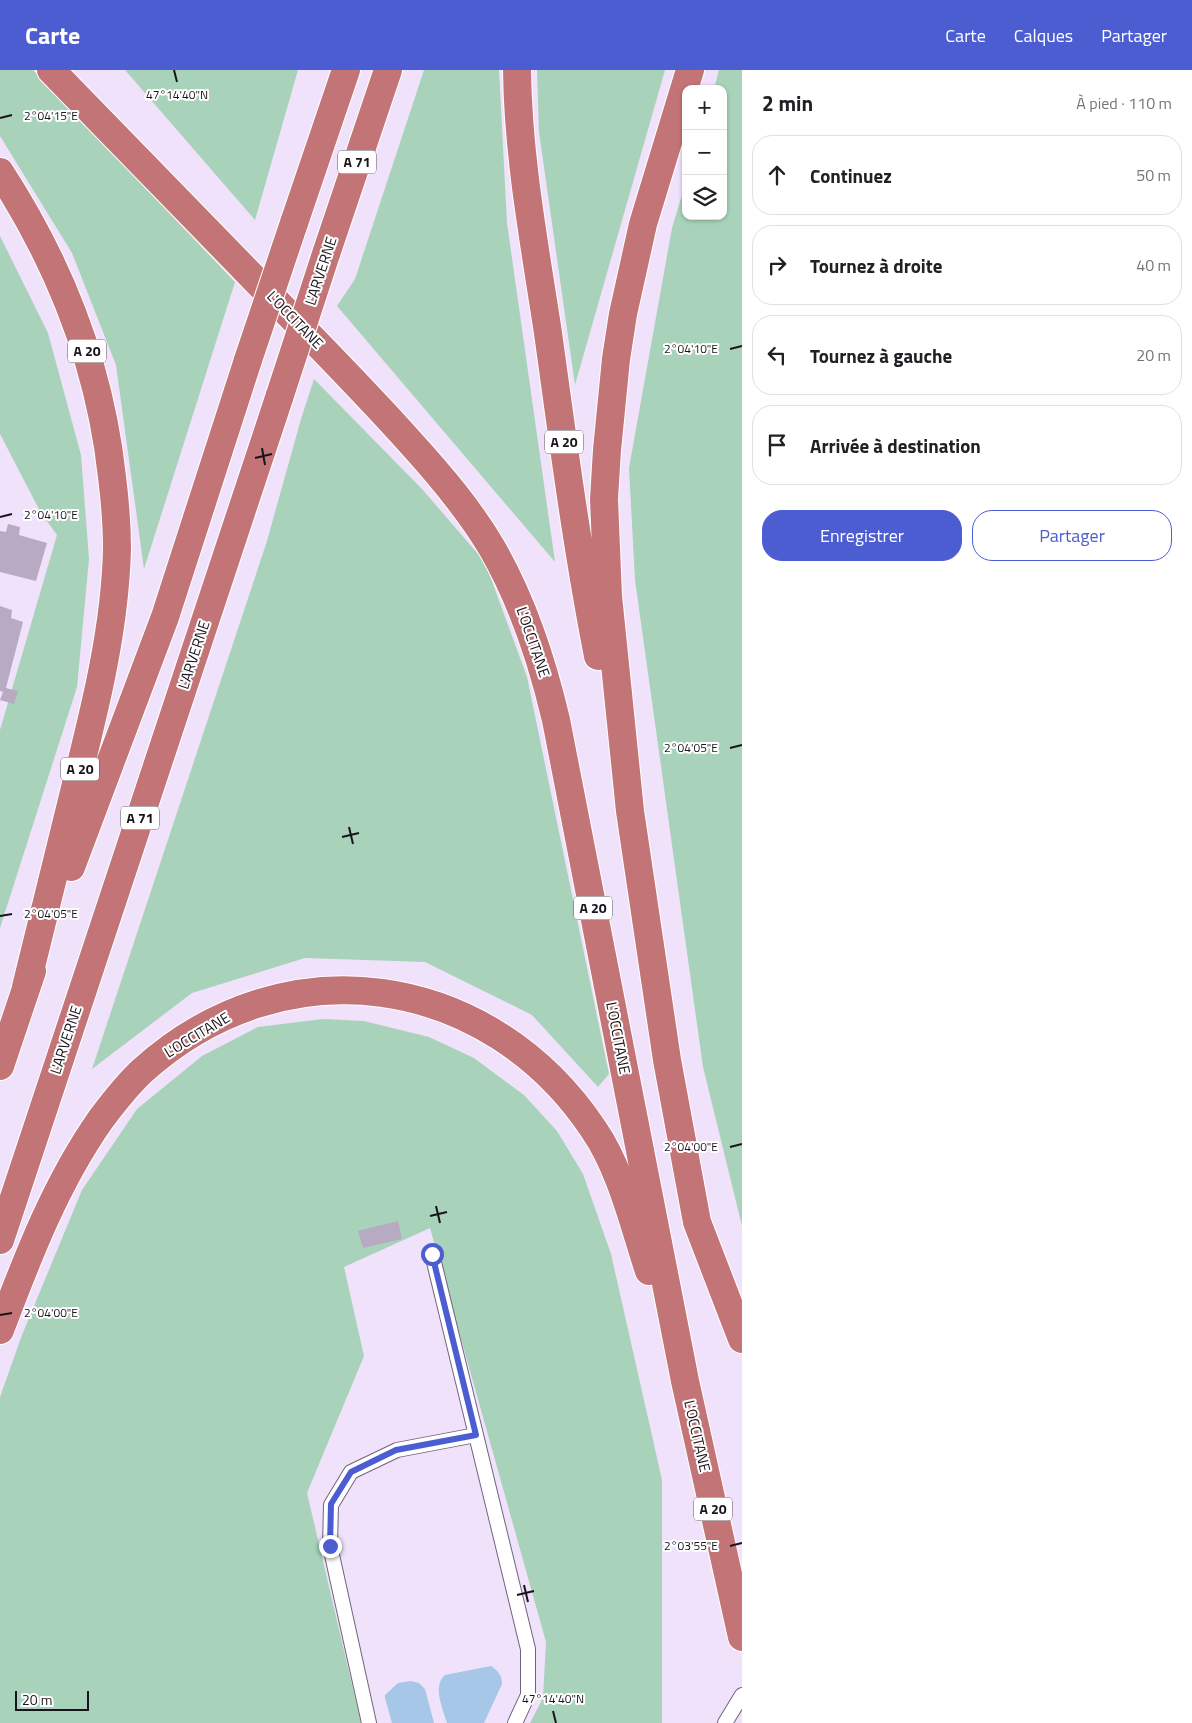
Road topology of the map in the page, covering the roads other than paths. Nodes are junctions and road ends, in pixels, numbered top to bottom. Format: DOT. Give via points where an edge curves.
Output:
graph roads {
  1 [pos="51,70"];
  2 [pos="346,70"];
  3 [pos="388,70"];
  4 [pos="517,70"];
  5 [pos="690,70"];
  6 [pos="0,172"];
  7 [pos="630,811"];
  8 [pos="26,987"];
  9 [pos="0,1066"];
  10 [pos="0,1240"];
  11 [pos="432,1254"];
  12 [pos="0,1330"];
  13 [pos="742,1339"];
  14 [pos="685,1381"];
  15 [pos="476,1435"];
  16 [pos="742,1637"];
  17 [pos="742,1695"];
  18 [pos="369,1723"];
  19 [pos="515,1723"];
  20 [pos="725,1723"];
  1 -- 14 [label="highway, L'OCCITANE / A 20" via="369,396 454,492 477,524 509,580 535,644 556,720"];
  2 -- 8 [label="highway, A 71, bridge" via="165,617"];
  3 -- 10 [label="highway, L'ARVERNE / A 71, bridge"];
  4 -- 7 [label="highway, A 20" via="530,212 584,583"];
  5 -- 7 [label="highway, A 20" via="633,267 616,359 607,450 604,499 608,596"];
  6 -- 8 [label="highway, A 20" via="53,266 89,357 109,449 117,548 108,646"];
  7 -- 13 [label="highway, A 20" via="667,1060 697,1222"];
  8 -- 9 [label="highway, A 71"];
  11 -- 15 [label="lane"];
  12 -- 14 [label="highway, L'OCCITANE" via="60,1185 112,1104 141,1072 179,1042 212,1022 262,1001 311,991 357,990 408,996 452,1010 492,1030 532,1059 566,1092 595,1131 617,1174"];
  14 -- 16 [label="highway, L'OCCITANE / A 20"];
  15 -- 18 [label="lane" via="396,1450 358,1468 351,1472 331,1504 330,1546"];
  15 -- 19 [label="lane" via="528,1649 528,1695"];
  17 -- 20 [label="lane"];
}
